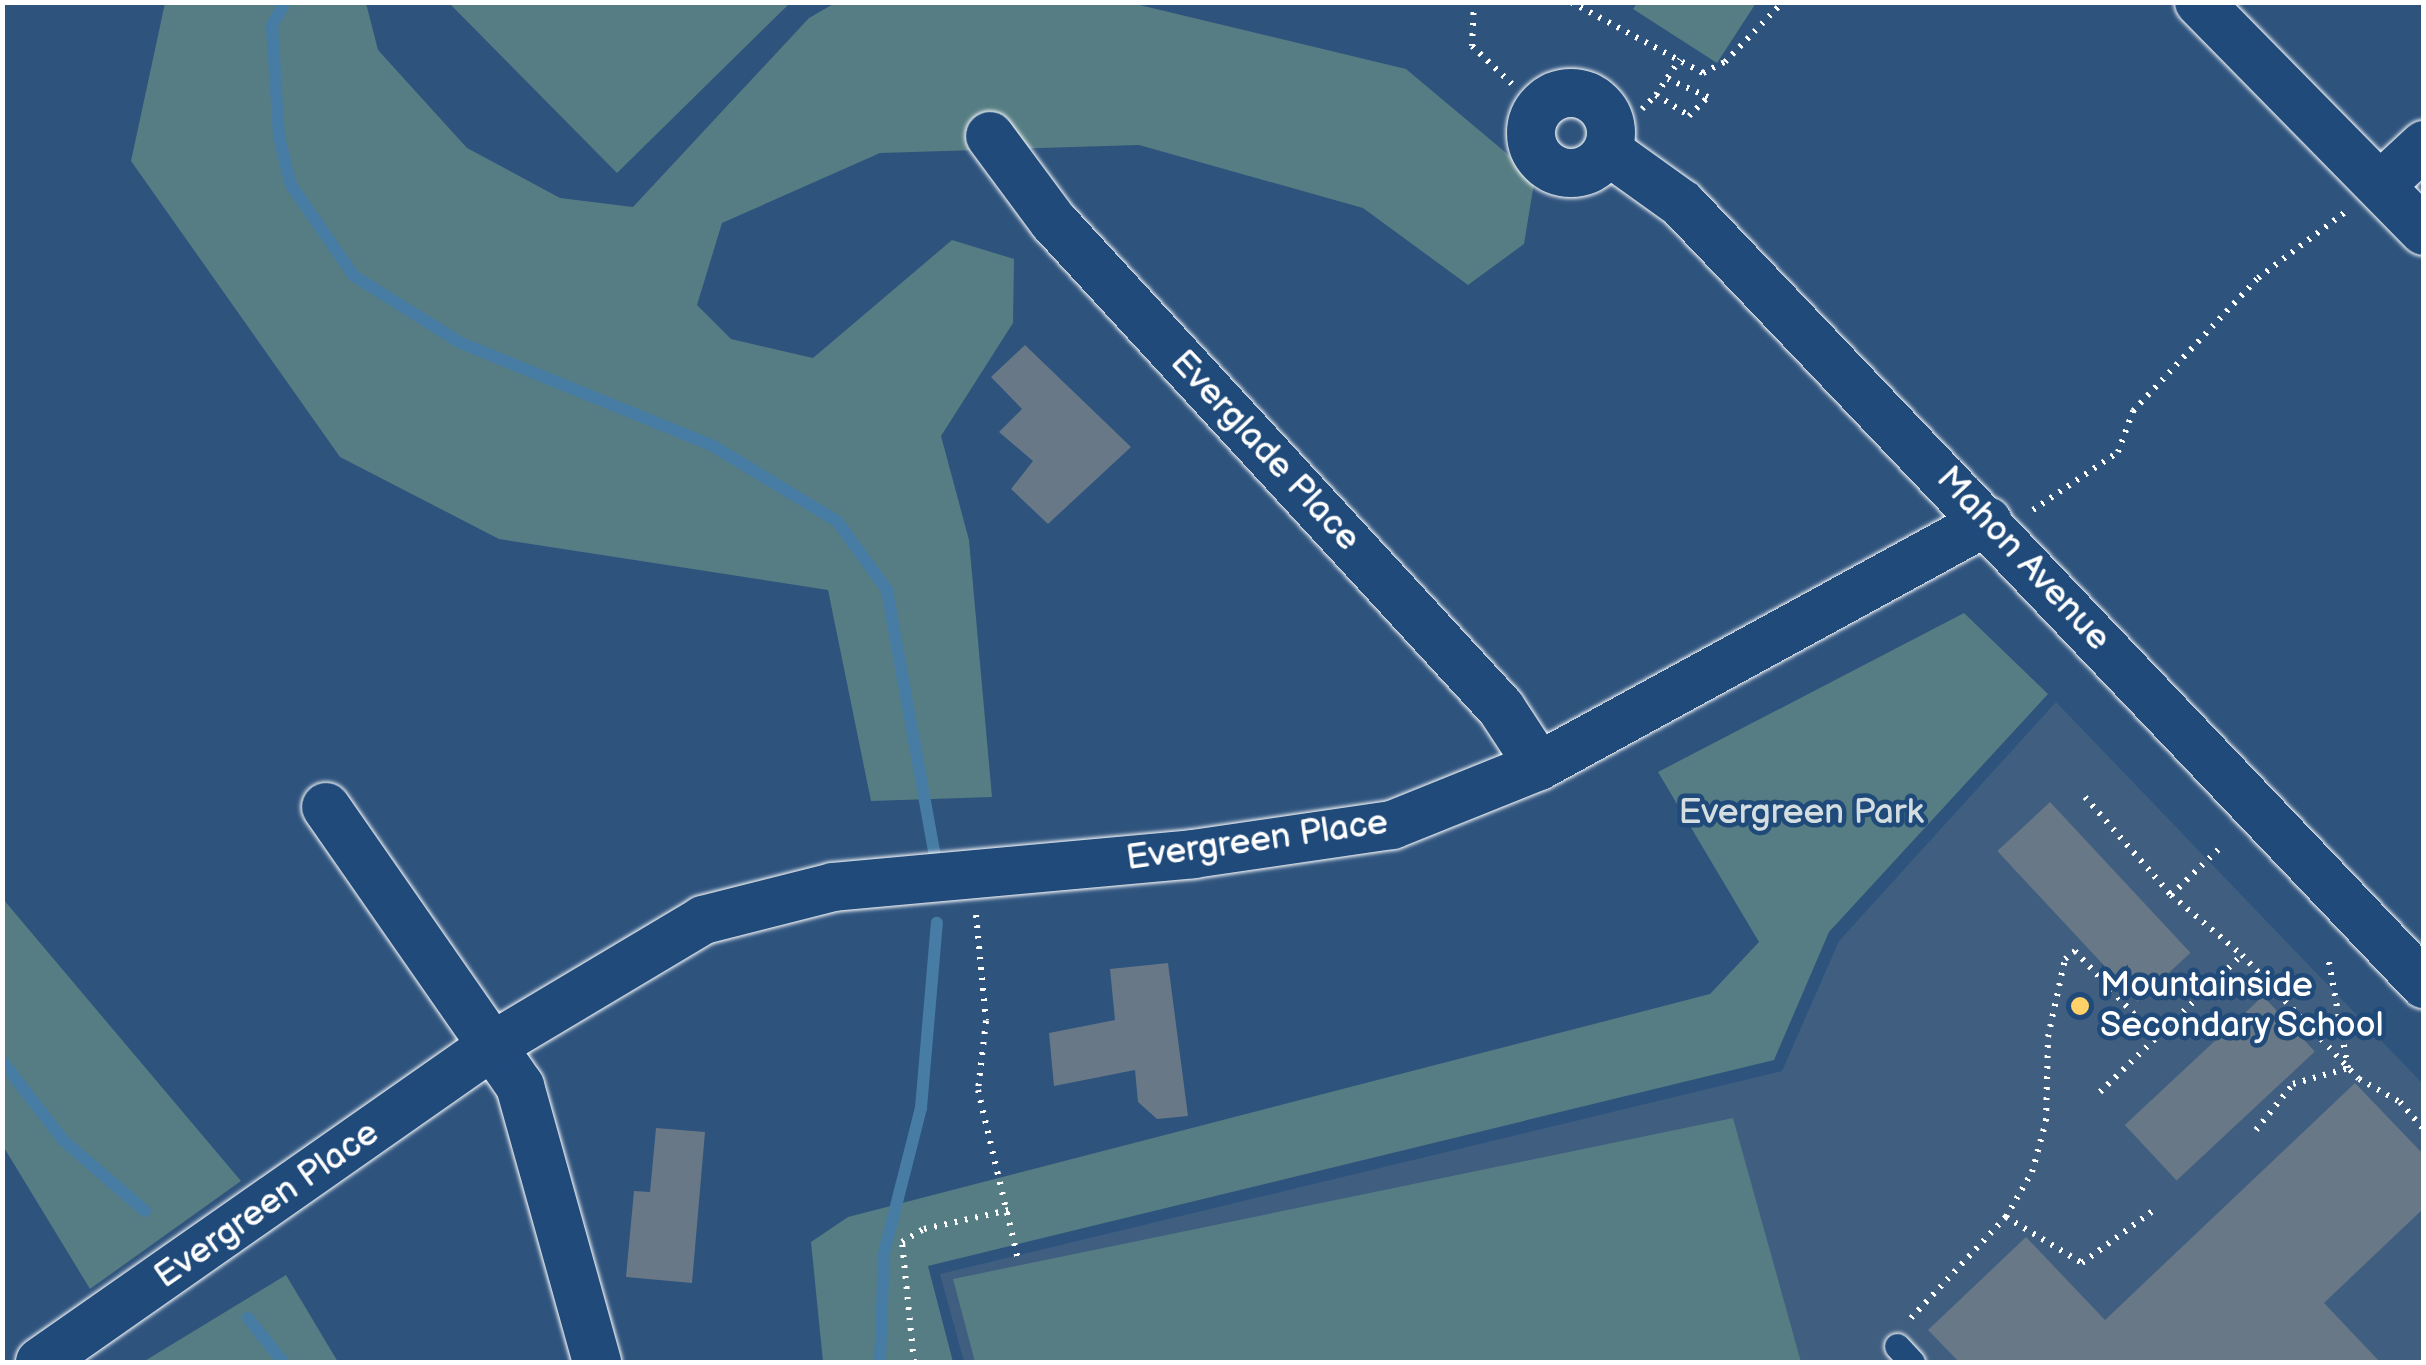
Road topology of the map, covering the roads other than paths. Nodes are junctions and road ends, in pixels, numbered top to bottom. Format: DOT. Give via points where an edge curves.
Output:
graph roads {
  1 [pos="2199,2"];
  2 [pos="990,136"];
  3 [pos="2424,145"];
  4 [pos="1608,150"];
  5 [pos="2381,185"];
  6 [pos="2424,231"];
  7 [pos="2004,520"];
  8 [pos="1539,766"];
  9 [pos="326,807"];
  10 [pos="2424,984"];
  11 [pos="492,1046"];
  12 [pos="40,1362"];
  13 [pos="597,1362"];
  1 -- 5 [label="street"];
  2 -- 8 [label="street, Everglade Place" via="1053,220 1501,708"];
  3 -- 5 [label="street"];
  4 -- 7 [label="street, Mahon Avenue" via="1682,204"];
  5 -- 6 [label="street"];
  7 -- 8 [label="street, Evergreen Place"];
  7 -- 10 [label="street, Mahon Avenue"];
  8 -- 11 [label="street, Evergreen Place" via="1392,825 1193,854 833,887 703,920"];
  9 -- 11 [label="street"];
  11 -- 12 [label="street, Evergreen Place"];
  11 -- 13 [label="street" via="520,1086"];
}
